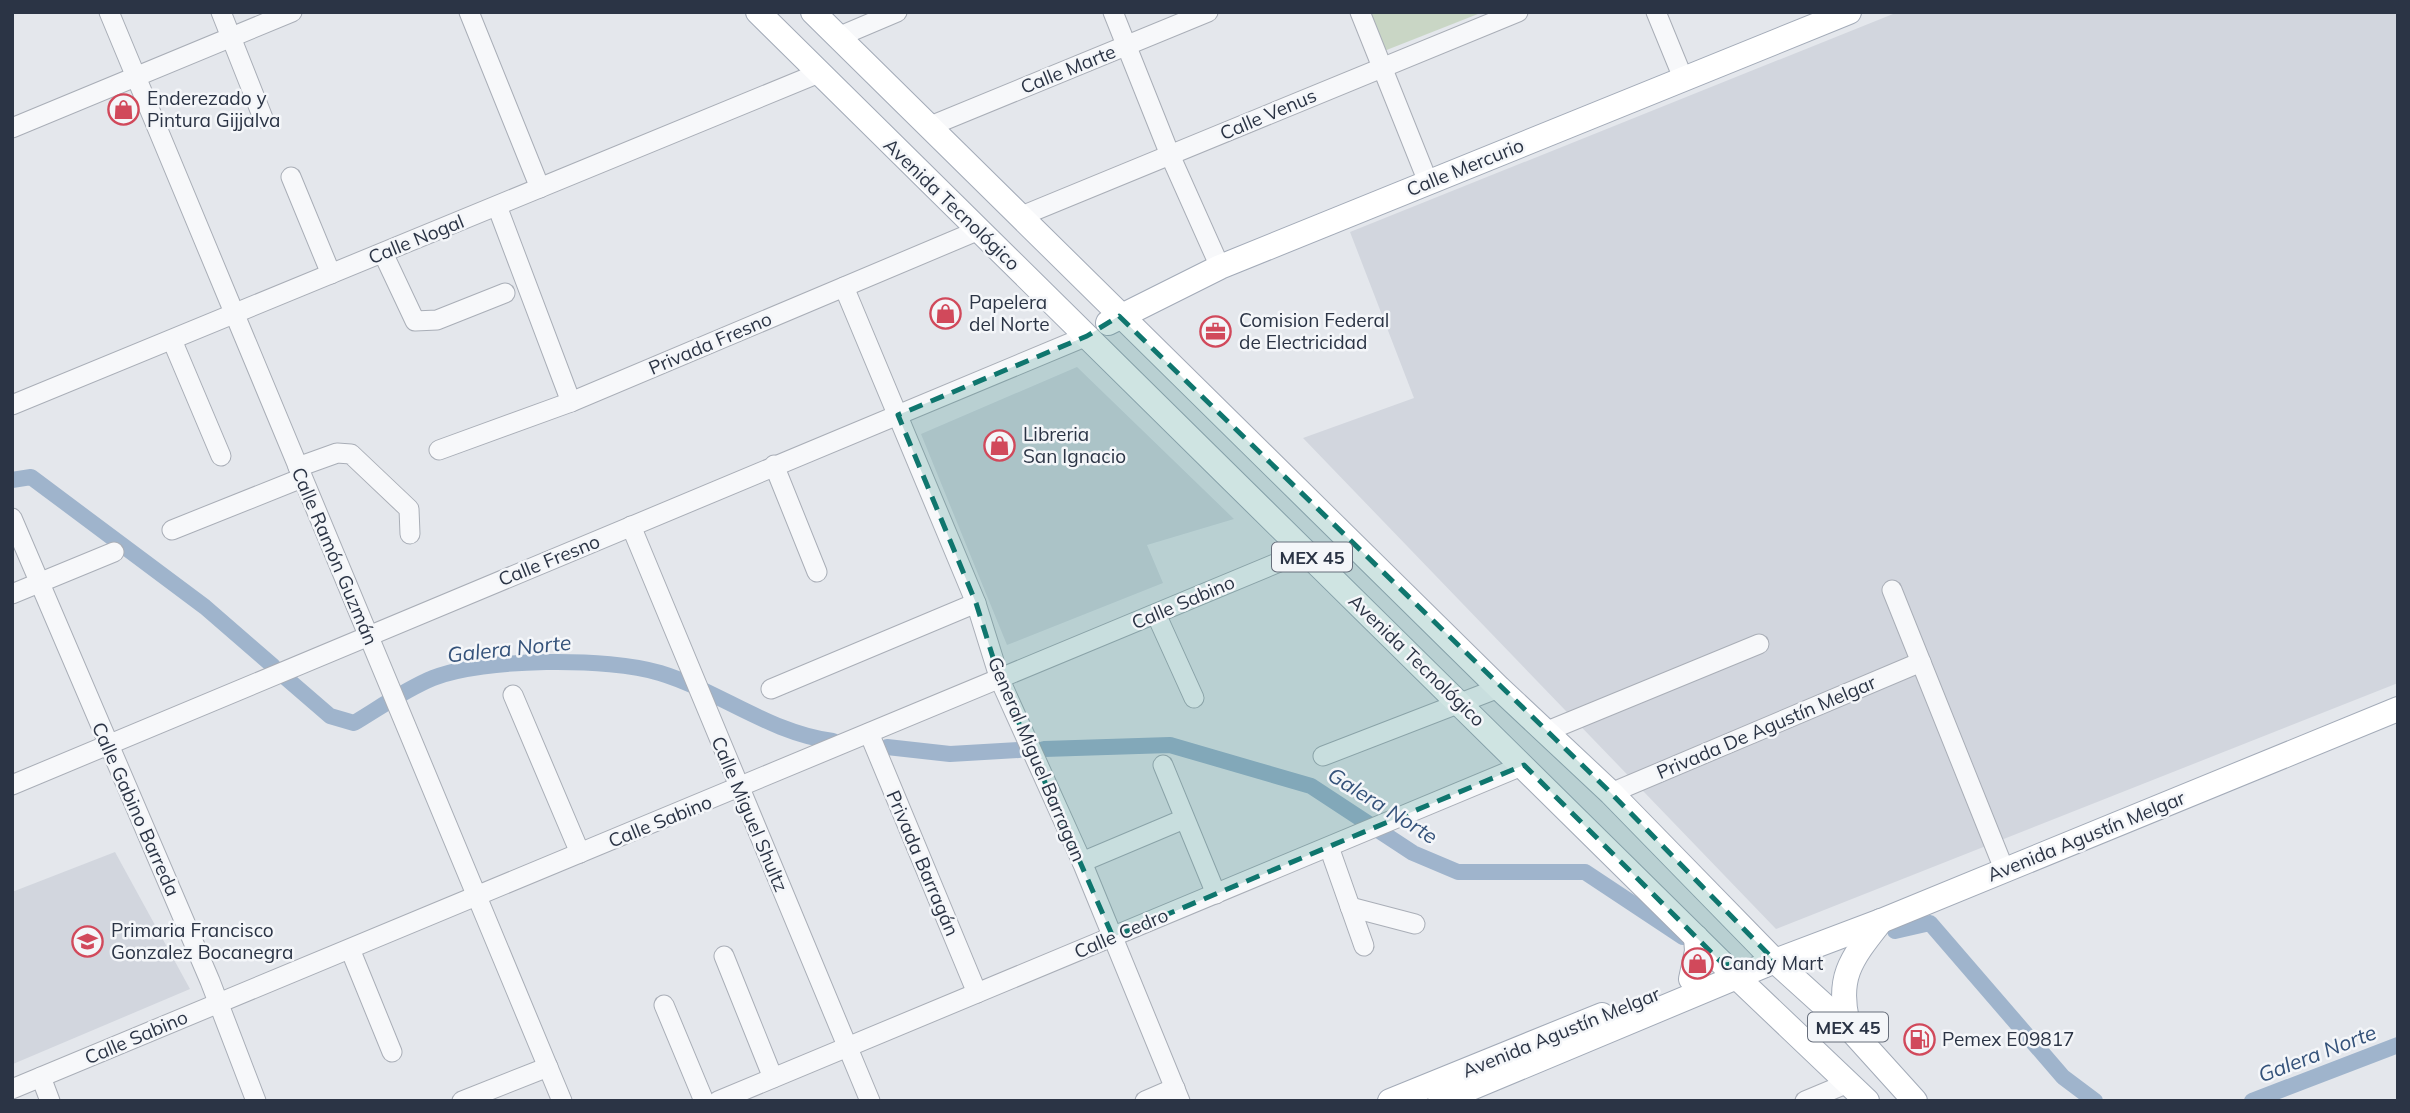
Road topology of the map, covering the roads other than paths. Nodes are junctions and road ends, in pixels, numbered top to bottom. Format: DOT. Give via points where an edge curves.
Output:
graph roads {
  1 [pos="109,12"];
  2 [pos="221,12"];
  3 [pos="292,12"];
  4 [pos="468,12"];
  5 [pos="758,12"];
  6 [pos="813,12"];
  7 [pos="897,12"];
  8 [pos="1112,12"];
  9 [pos="1209,12"];
  10 [pos="1360,12"];
  11 [pos="1518,12"];
  12 [pos="1656,12"];
  13 [pos="1849,12"];
  14 [pos="231,37"];
  15 [pos="838,37"];
  16 [pos="1126,46"];
  17 [pos="1382,66"];
  18 [pos="820,73"];
  19 [pos="136,77"];
  20 [pos="1683,78"];
  21 [pos="263,118"];
  22 [pos="928,127"];
  23 [pos="12,128"];
  24 [pos="1170,155"];
  25 [pos="291,177"];
  26 [pos="1428,182"];
  27 [pos="540,188"];
  28 [pos="497,206"];
  29 [pos="1019,217"];
  30 [pos="979,230"];
  31 [pos="383,253"];
  32 [pos="1220,267"];
  33 [pos="331,274"];
  34 [pos="844,287"];
  35 [pos="505,293"];
  36 [pos="234,314"];
  37 [pos="1119,316"];
  38 [pos="1087,336"];
  39 [pos="172,340"];
  40 [pos="571,402"];
  41 [pos="12,405"];
  42 [pos="898,415"];
  43 [pos="439,450"];
  44 [pos="221,456"];
  45 [pos="774,465"];
  46 [pos="300,472"];
  47 [pos="12,518"];
  48 [pos="631,526"];
  49 [pos="173,530"];
  50 [pos="410,534"];
  51 [pos="1306,551"];
  52 [pos="114,552"];
  53 [pos="817,572"];
  54 [pos="39,583"];
  55 [pos="1892,590"];
  56 [pos="12,594"];
  57 [pos="975,603"];
  58 [pos="1156,614"];
  59 [pos="368,635"];
  60 [pos="1759,644"];
  61 [pos="1921,662"];
  62 [pos="1000,680"];
  63 [pos="1499,688"];
  64 [pos="771,689"];
  65 [pos="513,695"];
  66 [pos="1194,698"];
  67 [pos="1462,704"];
  68 [pos="2398,709"];
  69 [pos="1545,732"];
  70 [pos="869,733"];
  71 [pos="107,745"];
  72 [pos="1324,756"];
  73 [pos="1164,765"];
  74 [pos="1524,765"];
  75 [pos="12,785"];
  76 [pos="739,788"];
  77 [pos="1611,793"];
  78 [pos="1184,819"];
  79 [pos="1329,847"];
  80 [pos="580,853"];
  81 [pos="1082,862"];
  82 [pos="2004,869"];
  83 [pos="1216,894"];
  84 [pos="477,896"];
  85 [pos="1350,907"];
  86 [pos="1881,921"];
  87 [pos="1415,924"];
  88 [pos="1113,937"];
  89 [pos="1696,937"];
  90 [pos="1364,946"];
  91 [pos="350,949"];
  92 [pos="724,956"];
  93 [pos="1775,961"];
  94 [pos="1730,971"];
  95 [pos="1690,979"];
  96 [pos="977,993"];
  97 [pos="217,1003"];
  98 [pos="664,1005"];
  99 [pos="1849,1027"];
  100 [pos="847,1047"];
  101 [pos="391,1052"];
  102 [pos="548,1067"];
  103 [pos="41,1077"];
  104 [pos="773,1078"];
  105 [pos="1848,1083"];
  106 [pos="12,1089"];
  107 [pos="1479,1094"];
  108 [pos="1177,1095"];
  109 [pos="50,1101"];
  110 [pos="256,1101"];
  111 [pos="462,1101"];
  112 [pos="562,1101"];
  113 [pos="704,1101"];
  114 [pos="718,1101"];
  115 [pos="870,1101"];
  116 [pos="1145,1101"];
  117 [pos="1390,1101"];
  118 [pos="1440,1101"];
  119 [pos="1805,1101"];
  120 [pos="1867,1101"];
  121 [pos="1915,1101"];
  1 -- 19 [label="street, Calle Ramón Guzmán"];
  2 -- 14 [label="street"];
  3 -- 14 [label="street"];
  4 -- 27 [label="street"];
  5 -- 18 [label="main road, Avenida Tecnológico / MEX 45"];
  6 -- 15 [label="main road, Avenida Tecnológico / MEX 45"];
  7 -- 15 [label="street"];
  8 -- 16 [label="street"];
  9 -- 16 [label="street, Calle Marte"];
  10 -- 17 [label="street"];
  11 -- 17 [label="street, Calle Venus"];
  12 -- 20 [label="street"];
  13 -- 20 [label="main road, Calle Mercurio"];
  14 -- 19 [label="street"];
  14 -- 21 [label="street"];
  15 -- 22 [label="main road, Avenida Tecnológico / MEX 45"];
  16 -- 22 [label="street, Calle Marte"];
  16 -- 24 [label="street"];
  17 -- 24 [label="street, Calle Venus"];
  17 -- 26 [label="street"];
  18 -- 27 [label="street, Calle Nogal"];
  18 -- 30 [label="main road, Avenida Tecnológico / MEX 45"];
  19 -- 23 [label="street"];
  19 -- 36 [label="street, Calle Ramón Guzmán"];
  20 -- 26 [label="main road, Calle Mercurio"];
  22 -- 29 [label="main road, Avenida Tecnológico / MEX 45"];
  24 -- 29 [label="street, Calle Venus"];
  24 -- 32 [label="street"];
  25 -- 33 [label="street"];
  26 -- 32 [label="main road, Calle Mercurio"];
  27 -- 28 [label="street, Calle Nogal"];
  28 -- 31 [label="street, Calle Nogal"];
  28 -- 40 [label="street"];
  29 -- 37 [label="main road, Avenida Tecnológico / MEX 45"];
  30 -- 34 [label="street, Privada Fresno"];
  30 -- 38 [label="main road, Avenida Tecnológico / MEX 45"];
  31 -- 33 [label="street, Calle Nogal"];
  31 -- 35 [label="street" via="415,321 437,320"];
  32 -- 37 [label="main road, Calle Mercurio"];
  33 -- 36 [label="street, Calle Nogal"];
  34 -- 40 [label="street, Privada Fresno"];
  34 -- 42 [label="street, General Miguel Barragan"];
  36 -- 39 [label="street, Calle Nogal"];
  36 -- 46 [label="street, Calle Ramón Guzmán"];
  37 -- 38 [label="main road, Calle Mercurio"];
  37 -- 63 [label="main road, Avenida Tecnológico / MEX 45"];
  38 -- 42 [label="street, Calle Fresno"];
  38 -- 51 [label="main road, Avenida Tecnológico / MEX 45"];
  39 -- 41 [label="street, Calle Nogal"];
  39 -- 44 [label="street"];
  40 -- 43 [label="street, Privada Fresno"];
  42 -- 45 [label="street, Calle Fresno"];
  42 -- 57 [label="street, General Miguel Barragan"];
  45 -- 48 [label="street, Calle Fresno"];
  45 -- 53 [label="street"];
  46 -- 49 [label="street"];
  46 -- 50 [label="street" via="337,453 351,454 409,509"];
  46 -- 59 [label="street, Calle Ramón Guzmán"];
  47 -- 54 [label="street, Calle Gabino Barreda"];
  48 -- 59 [label="street, Calle Fresno"];
  48 -- 76 [label="street, Calle Miguel Shultz"];
  51 -- 58 [label="street, Calle Sabino"];
  51 -- 67 [label="main road, Avenida Tecnológico / MEX 45"];
  52 -- 54 [label="street"];
  54 -- 56 [label="street"];
  54 -- 71 [label="street, Calle Gabino Barreda"];
  55 -- 61 [label="street"];
  57 -- 62 [label="street, General Miguel Barragan"];
  57 -- 64 [label="street"];
  58 -- 62 [label="street, Calle Sabino"];
  58 -- 66 [label="street"];
  59 -- 71 [label="street, Calle Fresno"];
  59 -- 84 [label="street, Calle Ramón Guzmán"];
  60 -- 69 [label="street"];
  61 -- 77 [label="street, Privada De Agustín Melgar"];
  61 -- 82 [label="street"];
  62 -- 70 [label="street, Calle Sabino"];
  62 -- 81 [label="street, General Miguel Barragan"];
  63 -- 67 [label="street"];
  63 -- 69 [label="main road, Avenida Tecnológico / MEX 45"];
  65 -- 80 [label="street"];
  67 -- 72 [label="street"];
  67 -- 74 [label="main road, Avenida Tecnológico / MEX 45"];
  68 -- 82 [label="main road, Avenida Agustín Melgar"];
  69 -- 77 [label="main road, Avenida Tecnológico / MEX 45"];
  70 -- 76 [label="street, Calle Sabino"];
  70 -- 96 [label="street, Privada Barragán"];
  71 -- 75 [label="street, Calle Fresno"];
  71 -- 97 [label="street, Calle Gabino Barreda"];
  73 -- 78 [label="street"];
  74 -- 79 [label="street, Calle Cedro"];
  74 -- 89 [label="main road, Avenida Tecnológico / MEX 45"];
  76 -- 80 [label="street, Calle Sabino"];
  76 -- 100 [label="street, Calle Miguel Shultz"];
  77 -- 93 [label="main road, Avenida Tecnológico / MEX 45"];
  78 -- 81 [label="street"];
  78 -- 83 [label="street"];
  79 -- 83 [label="street, Calle Cedro"];
  79 -- 85 [label="street"];
  80 -- 84 [label="street, Calle Sabino"];
  81 -- 88 [label="street, General Miguel Barragan"];
  82 -- 86 [label="main road, Avenida Agustín Melgar"];
  83 -- 88 [label="street, Calle Cedro"];
  84 -- 91 [label="street, Calle Sabino"];
  84 -- 102 [label="street, Calle Ramón Guzmán"];
  85 -- 87 [label="street"];
  85 -- 90 [label="street"];
  86 -- 93 [label="main road, Avenida Agustín Melgar"];
  86 -- 99 [label="main road" via="1847,970 1843,1006"];
  88 -- 96 [label="street, Calle Cedro"];
  88 -- 108 [label="street, General Miguel Barragan"];
  89 -- 94 [label="main road, Avenida Tecnológico / MEX 45"];
  89 -- 95 [label="main road" via="1698,951"];
  91 -- 97 [label="street, Calle Sabino"];
  91 -- 101 [label="street"];
  92 -- 104 [label="street"];
  93 -- 94 [label="main road, Avenida Agustín Melgar"];
  93 -- 99 [label="main road, Avenida Tecnológico / MEX 45"];
  94 -- 95 [label="main road, Avenida Agustín Melgar"];
  94 -- 105 [label="main road, Avenida Tecnológico / MEX 45"];
  94 -- 107 [label="main road, Avenida Agustín Melgar"];
  95 -- 117 [label="main road, Avenida Agustín Melgar"];
  96 -- 100 [label="street, Calle Cedro"];
  97 -- 103 [label="street, Calle Sabino"];
  97 -- 110 [label="street, Calle Gabino Barreda"];
  98 -- 113 [label="street"];
  99 -- 121 [label="main road, Avenida Tecnológico / MEX 45"];
  100 -- 104 [label="street, Calle Cedro"];
  100 -- 115 [label="street, Calle Miguel Shultz"];
  102 -- 111 [label="street"];
  102 -- 112 [label="street, Calle Ramón Guzmán"];
  103 -- 106 [label="street, Calle Sabino"];
  103 -- 109 [label="street"];
  104 -- 114 [label="street, Calle Cedro"];
  105 -- 119 [label="street"];
  105 -- 120 [label="main road, Avenida Tecnológico / MEX 45"];
  107 -- 118 [label="main road, Avenida Agustín Melgar"];
  108 -- 116 [label="street"];
}
